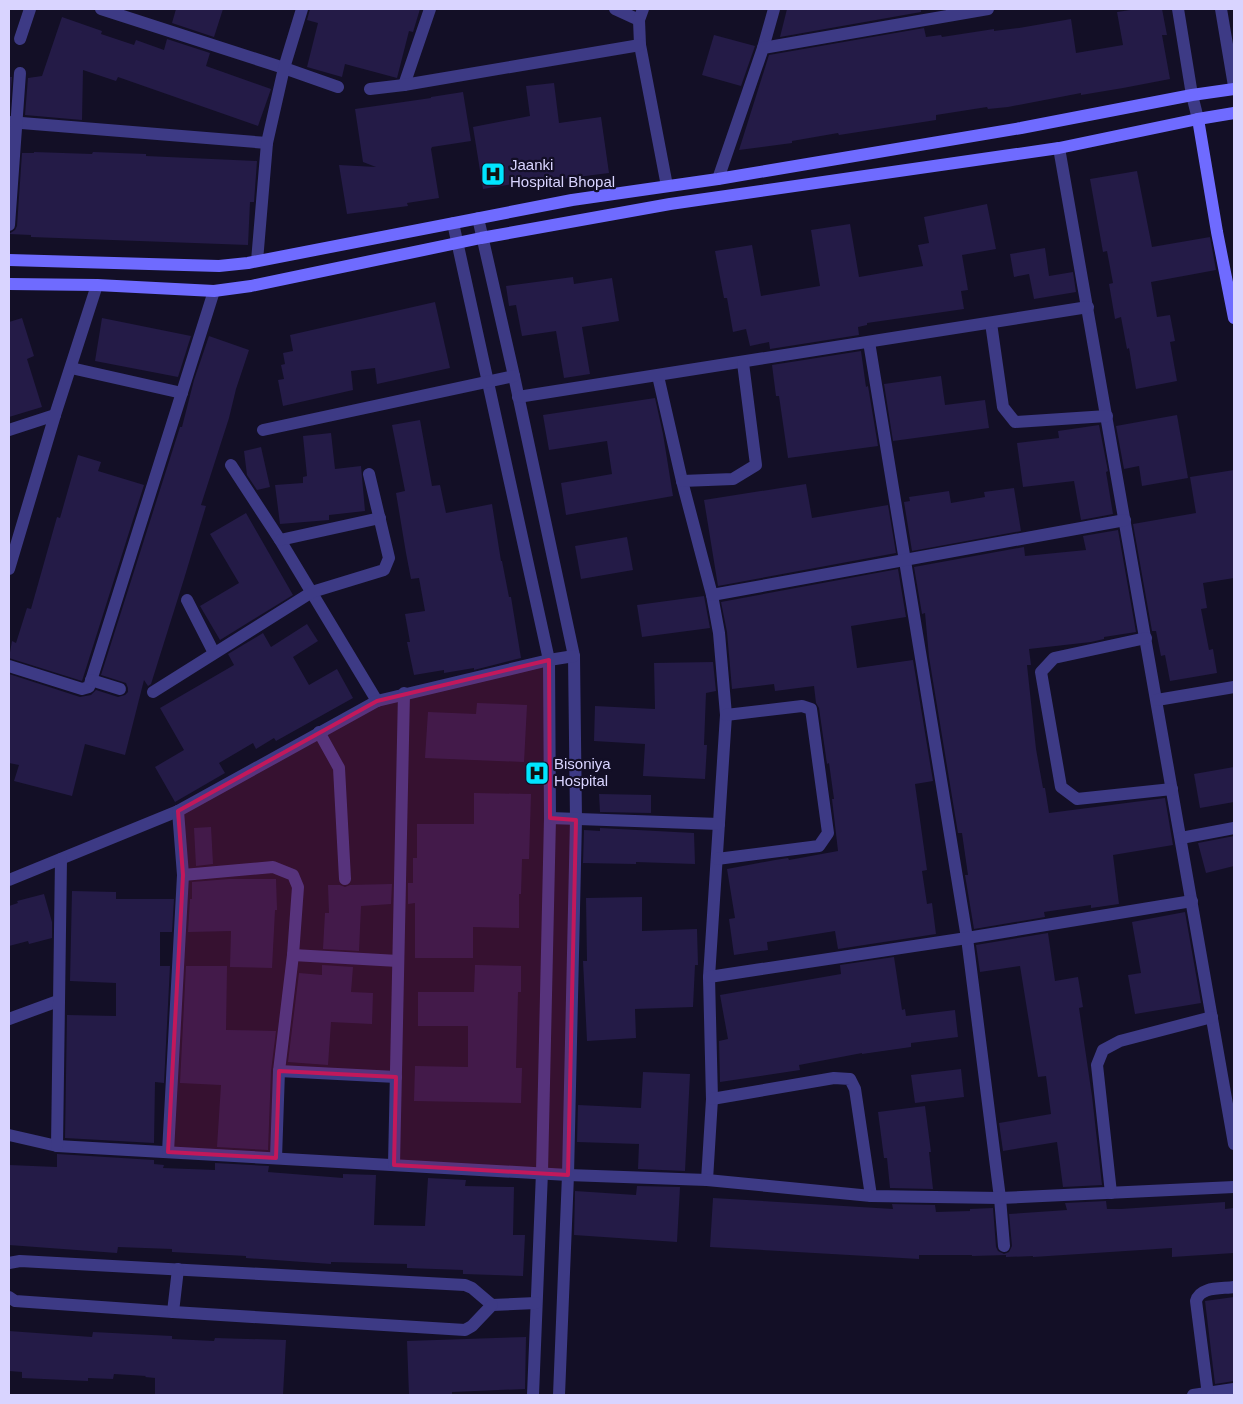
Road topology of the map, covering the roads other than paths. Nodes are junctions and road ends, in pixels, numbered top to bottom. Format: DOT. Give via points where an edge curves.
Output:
graph roads {
  1 [pos="30,9"];
  2 [pos="101,9"];
  3 [pos="302,9"];
  4 [pos="430,9"];
  5 [pos="615,9"];
  6 [pos="774,9"];
  7 [pos="988,9"];
  8 [pos="1178,9"];
  9 [pos="1221,9"];
  10 [pos="973,10"];
  11 [pos="641,15"];
  12 [pos="20,39"];
  13 [pos="640,45"];
  14 [pos="764,48"];
  15 [pos="284,68"];
  16 [pos="20,73"];
  17 [pos="404,85"];
  18 [pos="338,86"];
  19 [pos="1234,87"];
  20 [pos="370,89"];
  21 [pos="1192,95"];
  22 [pos="1234,113"];
  23 [pos="1198,119"];
  24 [pos="13,123"];
  25 [pos="267,143"];
  26 [pos="1059,148"];
  27 [pos="718,179"];
  28 [pos="667,186"];
  29 [pos="478,218"];
  30 [pos="453,223"];
  31 [pos="9,225"];
  32 [pos="481,238"];
  33 [pos="458,243"];
  34 [pos="9,260"];
  35 [pos="257,261"];
  36 [pos="9,284"];
  37 [pos="97,285"];
  38 [pos="214,291"];
  39 [pos="1088,307"];
  40 [pos="1234,318"];
  41 [pos="991,323"];
  42 [pos="870,342"];
  43 [pos="743,363"];
  44 [pos="71,368"];
  45 [pos="514,376"];
  46 [pos="658,376"];
  47 [pos="489,381"];
  48 [pos="182,392"];
  49 [pos="518,397"];
  50 [pos="55,415"];
  51 [pos="1107,416"];
  52 [pos="9,430"];
  53 [pos="263,430"];
  54 [pos="231,465"];
  55 [pos="369,474"];
  56 [pos="682,481"];
  57 [pos="380,518"];
  58 [pos="1125,520"];
  59 [pos="280,540"];
  60 [pos="13,544"];
  61 [pos="905,560"];
  62 [pos="9,569"];
  63 [pos="312,592"];
  64 [pos="712,595"];
  65 [pos="188,600"];
  66 [pos="1146,638"];
  67 [pos="214,653"];
  68 [pos="574,656"];
  69 [pos="549,660"];
  70 [pos="9,666"];
  71 [pos="92,680"];
  72 [pos="1234,687"];
  73 [pos="120,689"];
  74 [pos="154,692"];
  75 [pos="404,693"];
  76 [pos="1157,700"];
  77 [pos="377,701"];
  78 [pos="726,716"];
  79 [pos="319,732"];
  80 [pos="1172,789"];
  81 [pos="178,811"];
  82 [pos="550,818"];
  83 [pos="576,820"];
  84 [pos="719,824"];
  85 [pos="1234,828"];
  86 [pos="1181,838"];
  87 [pos="717,859"];
  88 [pos="61,860"];
  89 [pos="183,875"];
  90 [pos="344,879"];
  91 [pos="9,880"];
  92 [pos="1192,901"];
  93 [pos="967,938"];
  94 [pos="294,955"];
  95 [pos="398,961"];
  96 [pos="709,977"];
  97 [pos="58,1001"];
  98 [pos="1212,1017"];
  99 [pos="9,1019"];
  100 [pos="279,1071"];
  101 [pos="396,1077"];
  102 [pos="712,1099"];
  103 [pos="9,1134"];
  104 [pos="1234,1144"];
  105 [pos="56,1146"];
  106 [pos="168,1152"];
  107 [pos="276,1158"];
  108 [pos="394,1165"];
  109 [pos="542,1172"];
  110 [pos="568,1175"];
  111 [pos="707,1180"];
  112 [pos="1234,1187"];
  113 [pos="1111,1193"];
  114 [pos="871,1196"];
  115 [pos="1000,1198"];
  116 [pos="1004,1246"];
  117 [pos="9,1263"];
  118 [pos="178,1269"];
  119 [pos="1234,1287"];
  120 [pos="9,1297"];
  121 [pos="536,1303"];
  122 [pos="492,1305"];
  123 [pos="173,1312"];
  124 [pos="1234,1390"];
  125 [pos="1207,1394"];
  126 [pos="533,1395"];
  127 [pos="560,1395"];
  128 [pos="1193,1395"];
  1 -- 12 [label="street"];
  2 -- 15 [label="street"];
  3 -- 15 [label="street"];
  4 -- 17 [label="street"];
  5 -- 11 [label="street"];
  6 -- 14 [label="street"];
  7 -- 10 [label="street"];
  8 -- 21 [label="street"];
  9 -- 19 [label="street"];
  10 -- 14 [label="street"];
  11 -- 13 [label="street"];
  13 -- 17 [label="street"];
  13 -- 28 [label="street"];
  14 -- 27 [label="street"];
  15 -- 18 [label="street"];
  15 -- 25 [label="street"];
  16 -- 24 [label="street"];
  17 -- 20 [label="street"];
  19 -- 21 [label="street"];
  21 -- 23 [label="street"];
  21 -- 27 [label="street" via="1021,128"];
  22 -- 23 [label="street"];
  23 -- 26 [label="street"];
  23 -- 40 [label="street"];
  24 -- 25 [label="street"];
  24 -- 31 [label="street"];
  25 -- 35 [label="street"];
  26 -- 32 [label="street" via="670,204"];
  26 -- 39 [label="street"];
  27 -- 28 [label="street"];
  28 -- 29 [label="street"];
  29 -- 30 [label="street"];
  29 -- 32 [label="street"];
  30 -- 33 [label="street"];
  30 -- 35 [label="street"];
  32 -- 33 [label="street"];
  32 -- 45 [label="street"];
  33 -- 38 [label="street"];
  33 -- 47 [label="street"];
  34 -- 35 [label="street" via="219,266"];
  36 -- 37 [label="street"];
  37 -- 38 [label="street"];
  37 -- 44 [label="street"];
  38 -- 48 [label="street"];
  39 -- 41 [label="street"];
  39 -- 51 [label="street"];
  41 -- 42 [label="street"];
  41 -- 51 [label="street" via="1003,407 1015,422"];
  42 -- 43 [label="street"];
  42 -- 61 [label="street"];
  43 -- 46 [label="street"];
  43 -- 56 [label="street" via="756,465 733,479"];
  44 -- 48 [label="street"];
  44 -- 50 [label="street"];
  45 -- 47 [label="street"];
  45 -- 49 [label="street"];
  46 -- 49 [label="street"];
  46 -- 56 [label="street"];
  47 -- 53 [label="street"];
  47 -- 69 [label="street"];
  48 -- 71 [label="street"];
  49 -- 68 [label="street"];
  50 -- 52 [label="street"];
  50 -- 60 [label="street"];
  51 -- 58 [label="street"];
  54 -- 59 [label="street"];
  55 -- 57 [label="street"];
  56 -- 64 [label="street"];
  57 -- 59 [label="street"];
  57 -- 63 [label="street" via="389,558 384,570"];
  58 -- 61 [label="street"];
  58 -- 66 [label="street"];
  59 -- 63 [label="street"];
  60 -- 62 [label="street"];
  61 -- 64 [label="street"];
  61 -- 93 [label="street"];
  63 -- 67 [label="street"];
  63 -- 77 [label="street"];
  64 -- 78 [label="street" via="719,632"];
  65 -- 67 [label="street"];
  66 -- 76 [label="street"];
  66 -- 80 [label="street" via="1054,658 1041,672 1059,777 1061,787 1077,799"];
  67 -- 74 [label="street"];
  68 -- 69 [label="street"];
  68 -- 83 [label="street"];
  69 -- 75 [label="street"];
  69 -- 82 [label="street"];
  70 -- 71 [label="street" via="82,689 89,687"];
  71 -- 73 [label="street"];
  72 -- 76 [label="street"];
  75 -- 77 [label="street"];
  75 -- 95 [label="street"];
  76 -- 80 [label="street"];
  77 -- 79 [label="street"];
  78 -- 84 [label="street"];
  78 -- 87 [label="street" via="802,706 811,709 828,833 819,846"];
  79 -- 81 [label="street"];
  79 -- 90 [label="street" via="339,768"];
  80 -- 86 [label="street"];
  81 -- 88 [label="street"];
  81 -- 89 [label="street"];
  82 -- 83 [label="street"];
  82 -- 109 [label="street"];
  83 -- 84 [label="street"];
  83 -- 110 [label="street"];
  84 -- 87 [label="street"];
  85 -- 86 [label="street"];
  86 -- 92 [label="street"];
  87 -- 96 [label="street"];
  88 -- 91 [label="street"];
  88 -- 97 [label="street"];
  89 -- 94 [label="street" via="272,867 293,875 298,887"];
  89 -- 106 [label="street"];
  92 -- 93 [label="street"];
  92 -- 98 [label="street"];
  93 -- 96 [label="street"];
  93 -- 115 [label="street"];
  94 -- 95 [label="street"];
  94 -- 100 [label="street"];
  95 -- 101 [label="street"];
  96 -- 102 [label="street"];
  97 -- 99 [label="street"];
  97 -- 105 [label="street"];
  98 -- 104 [label="street"];
  98 -- 113 [label="street" via="1120,1041 1103,1050 1096,1065"];
  100 -- 101 [label="street"];
  100 -- 107 [label="street"];
  101 -- 108 [label="street"];
  102 -- 111 [label="street"];
  102 -- 114 [label="street" via="850,1078 855,1089"];
  103 -- 105 [label="street"];
  105 -- 106 [label="street"];
  106 -- 107 [label="street"];
  107 -- 108 [label="street"];
  108 -- 109 [label="street"];
  109 -- 110 [label="street"];
  109 -- 121 [label="street"];
  110 -- 111 [label="street"];
  110 -- 127 [label="street"];
  111 -- 114 [label="street"];
  112 -- 113 [label="street"];
  113 -- 115 [label="street"];
  114 -- 115 [label="street"];
  115 -- 116 [label="street"];
  117 -- 118 [label="street"];
  118 -- 122 [label="street" via="464,1285"];
  118 -- 123 [label="street"];
  119 -- 125 [label="street" via="1207,1290 1197,1296"];
  120 -- 123 [label="street" via="15,1301"];
  121 -- 122 [label="street"];
  121 -- 126 [label="street"];
  122 -- 123 [label="street" via="465,1330"];
  124 -- 125 [label="street"];
  125 -- 128 [label="street"];
}
